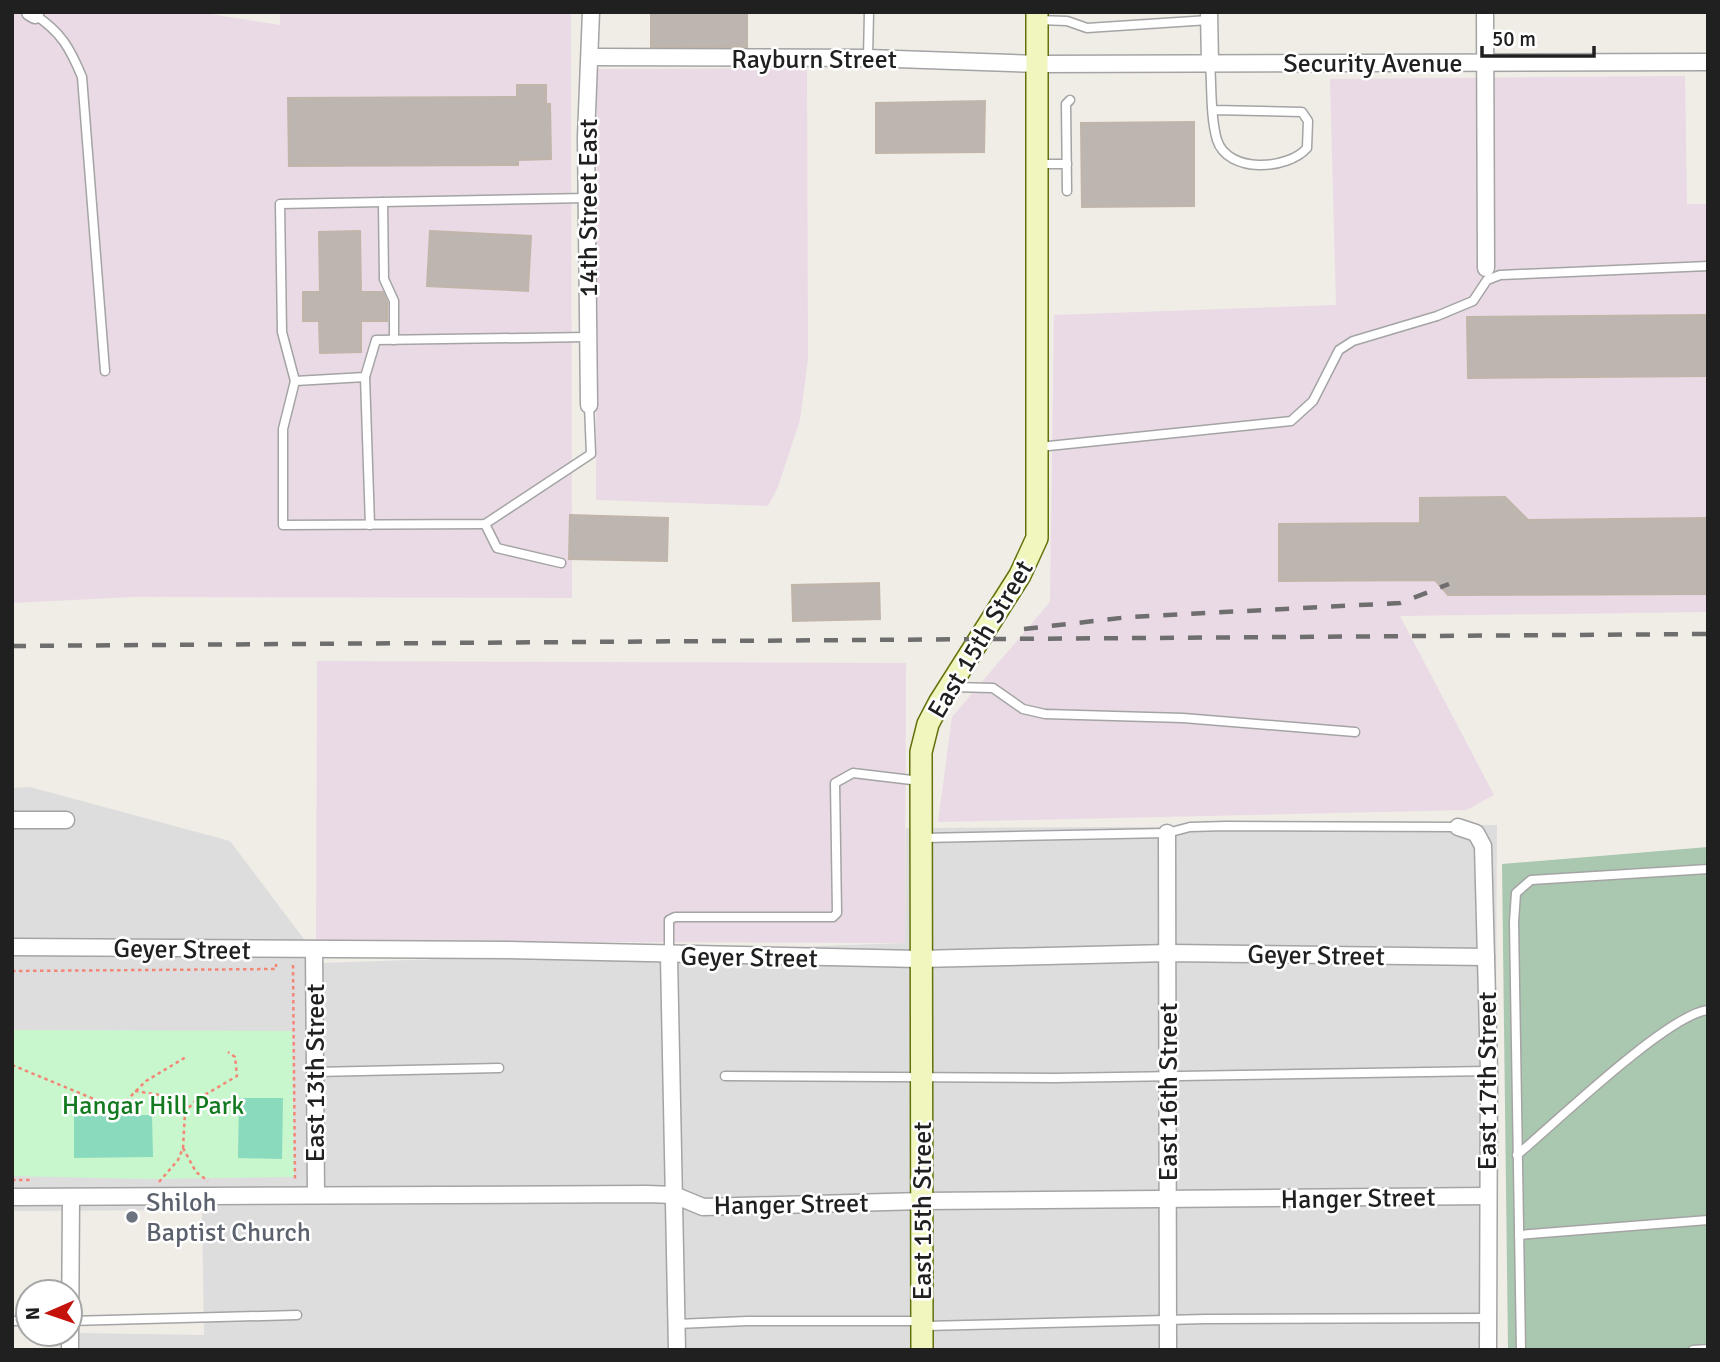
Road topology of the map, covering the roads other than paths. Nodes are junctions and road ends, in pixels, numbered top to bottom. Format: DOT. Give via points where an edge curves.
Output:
graph roads {
  1 [pos="591,12"];
  2 [pos="869,12"];
  3 [pos="1485,12"];
  4 [pos="32,13"];
  5 [pos="1037,16"];
  6 [pos="1209,16"];
  7 [pos="591,57"];
  8 [pos="868,58"];
  9 [pos="1486,62"];
  10 [pos="1708,62"];
  11 [pos="1210,63"];
  12 [pos="1038,64"];
  13 [pos="1070,100"];
  14 [pos="1214,110"];
  15 [pos="1038,164"];
  16 [pos="1067,164"];
  17 [pos="1067,191"];
  18 [pos="587,198"];
  19 [pos="383,202"];
  20 [pos="1708,266"];
  21 [pos="1487,274"];
  22 [pos="588,338"];
  23 [pos="394,340"];
  24 [pos="106,371"];
  25 [pos="365,377"];
  26 [pos="295,381"];
  27 [pos="589,405"];
  28 [pos="1039,447"];
  29 [pos="370,524"];
  30 [pos="485,524"];
  31 [pos="561,563"];
  32 [pos="949,687"];
  33 [pos="1355,732"];
  34 [pos="920,781"];
  35 [pos="12,820"];
  36 [pos="66,820"];
  37 [pos="1458,827"];
  38 [pos="1167,834"];
  39 [pos="920,838"];
  40 [pos="1708,869"];
  41 [pos="12,947"];
  42 [pos="314,951"];
  43 [pos="1169,954"];
  44 [pos="669,956"];
  45 [pos="1486,957"];
  46 [pos="919,959"];
  47 [pos="1708,1010"];
  48 [pos="499,1068"];
  49 [pos="1489,1071"];
  50 [pos="315,1072"];
  51 [pos="1168,1075"];
  52 [pos="725,1076"];
  53 [pos="922,1077"];
  54 [pos="1517,1155"];
  55 [pos="316,1195"];
  56 [pos="674,1195"];
  57 [pos="1488,1196"];
  58 [pos="12,1197"];
  59 [pos="71,1197"];
  60 [pos="1168,1200"];
  61 [pos="922,1201"];
  62 [pos="1708,1220"];
  63 [pos="1519,1235"];
  64 [pos="70,1278"];
  65 [pos="297,1315"];
  66 [pos="1488,1318"];
  67 [pos="1168,1320"];
  68 [pos="84,1321"];
  69 [pos="677,1324"];
  70 [pos="922,1324"];
  71 [pos="1708,1349"];
  72 [pos="677,1350"];
  73 [pos="922,1350"];
  74 [pos="1168,1350"];
  75 [pos="1488,1350"];
  76 [pos="1521,1350"];
  77 [pos="1693,1350"];
  1 -- 7 [label="street, 14th Street East"];
  2 -- 8 [label="lane"];
  3 -- 9 [label="street"];
  4 -- 24 [label="lane" via="55,28 69,46 82,77"];
  5 -- 6 [label="lane" via="1087,28"];
  5 -- 12 [label="street, East 15th Street"];
  6 -- 11 [label="street"];
  7 -- 8 [label="street, Rayburn Street"];
  7 -- 18 [label="street, 14th Street East"];
  8 -- 12 [label="street, Rayburn Street"];
  9 -- 10 [label="street, Security Avenue"];
  9 -- 11 [label="street, Security Avenue"];
  9 -- 21 [label="street"];
  11 -- 12 [label="street, Security Avenue"];
  11 -- 14 [label="lane"];
  12 -- 15 [label="street, East 15th Street"];
  13 -- 16 [label="lane" via="1066,104"];
  14 -- 14 [label="lane" via="1302,113 1308,121 1307,148 1289,162 1249,164 1218,143"];
  15 -- 16 [label="lane"];
  15 -- 28 [label="street, East 15th Street"];
  16 -- 17 [label="lane"];
  18 -- 19 [label="lane"];
  18 -- 22 [label="street, 14th Street East"];
  19 -- 23 [label="lane" via="384,279 394,300"];
  19 -- 26 [label="lane" via="280,204 282,332"];
  20 -- 21 [label="lane"];
  21 -- 28 [label="lane" via="1473,301 1353,341 1339,350 1313,401 1291,421"];
  22 -- 23 [label="lane"];
  22 -- 27 [label="street, 14th Street East"];
  23 -- 25 [label="lane" via="376,340"];
  25 -- 26 [label="lane"];
  25 -- 29 [label="lane"];
  26 -- 29 [label="lane" via="283,429 283,525"];
  27 -- 30 [label="lane" via="591,454"];
  28 -- 32 [label="street, East 15th Street" via="1037,538 1020,575"];
  29 -- 30 [label="lane"];
  30 -- 31 [label="lane" via="497,548"];
  32 -- 33 [label="lane" via="993,688 1023,709 1045,714 1183,718"];
  32 -- 34 [label="street, East 15th Street" via="924,738"];
  34 -- 39 [label="street, East 15th Street"];
  34 -- 44 [label="lane" via="853,773 835,783 837,913 833,917 675,917 669,920"];
  35 -- 36 [label="street"];
  37 -- 38 [label="lane" via="1226,826 1191,827"];
  37 -- 45 [label="street, East 17th Street" via="1476,833 1483,846"];
  38 -- 39 [label="lane"];
  38 -- 43 [label="street, East 16th Street"];
  39 -- 46 [label="street, East 15th Street"];
  40 -- 54 [label="lane" via="1531,880 1516,893"];
  41 -- 42 [label="street, Geyer Street"];
  42 -- 44 [label="street, Geyer Street" via="508,950"];
  42 -- 50 [label="street, East 13th Street"];
  43 -- 45 [label="street, Geyer Street"];
  43 -- 46 [label="street, Geyer Street"];
  43 -- 51 [label="street, East 16th Street"];
  44 -- 46 [label="street, Geyer Street"];
  44 -- 56 [label="street"];
  45 -- 49 [label="street, East 17th Street"];
  46 -- 53 [label="street, East 15th Street"];
  47 -- 54 [label="lane" via="1686,1017 1657,1036"];
  48 -- 50 [label="lane"];
  49 -- 51 [label="lane"];
  49 -- 57 [label="street, East 17th Street"];
  50 -- 55 [label="street, East 13th Street"];
  51 -- 53 [label="lane"];
  51 -- 60 [label="street, East 16th Street"];
  52 -- 53 [label="lane"];
  53 -- 61 [label="street, East 15th Street"];
  54 -- 63 [label="lane"];
  55 -- 56 [label="street, Hanger Street"];
  55 -- 59 [label="street, Hanger Street"];
  56 -- 61 [label="street, Hanger Street" via="703,1207"];
  56 -- 69 [label="street"];
  57 -- 60 [label="street, Hanger Street"];
  57 -- 66 [label="street, East 17th Street"];
  58 -- 59 [label="street, Hanger Street"];
  59 -- 64 [label="street"];
  60 -- 61 [label="street, Hanger Street"];
  60 -- 67 [label="street, East 16th Street"];
  61 -- 70 [label="street, East 15th Street"];
  62 -- 63 [label="lane"];
  63 -- 76 [label="lane"];
  65 -- 68 [label="lane"];
  66 -- 67 [label="lane"];
  66 -- 75 [label="street, East 17th Street"];
  67 -- 70 [label="lane"];
  67 -- 74 [label="street, East 16th Street"];
  69 -- 70 [label="lane"];
  69 -- 72 [label="street"];
  70 -- 73 [label="street, East 15th Street"];
  71 -- 77 [label="lane"];
}
